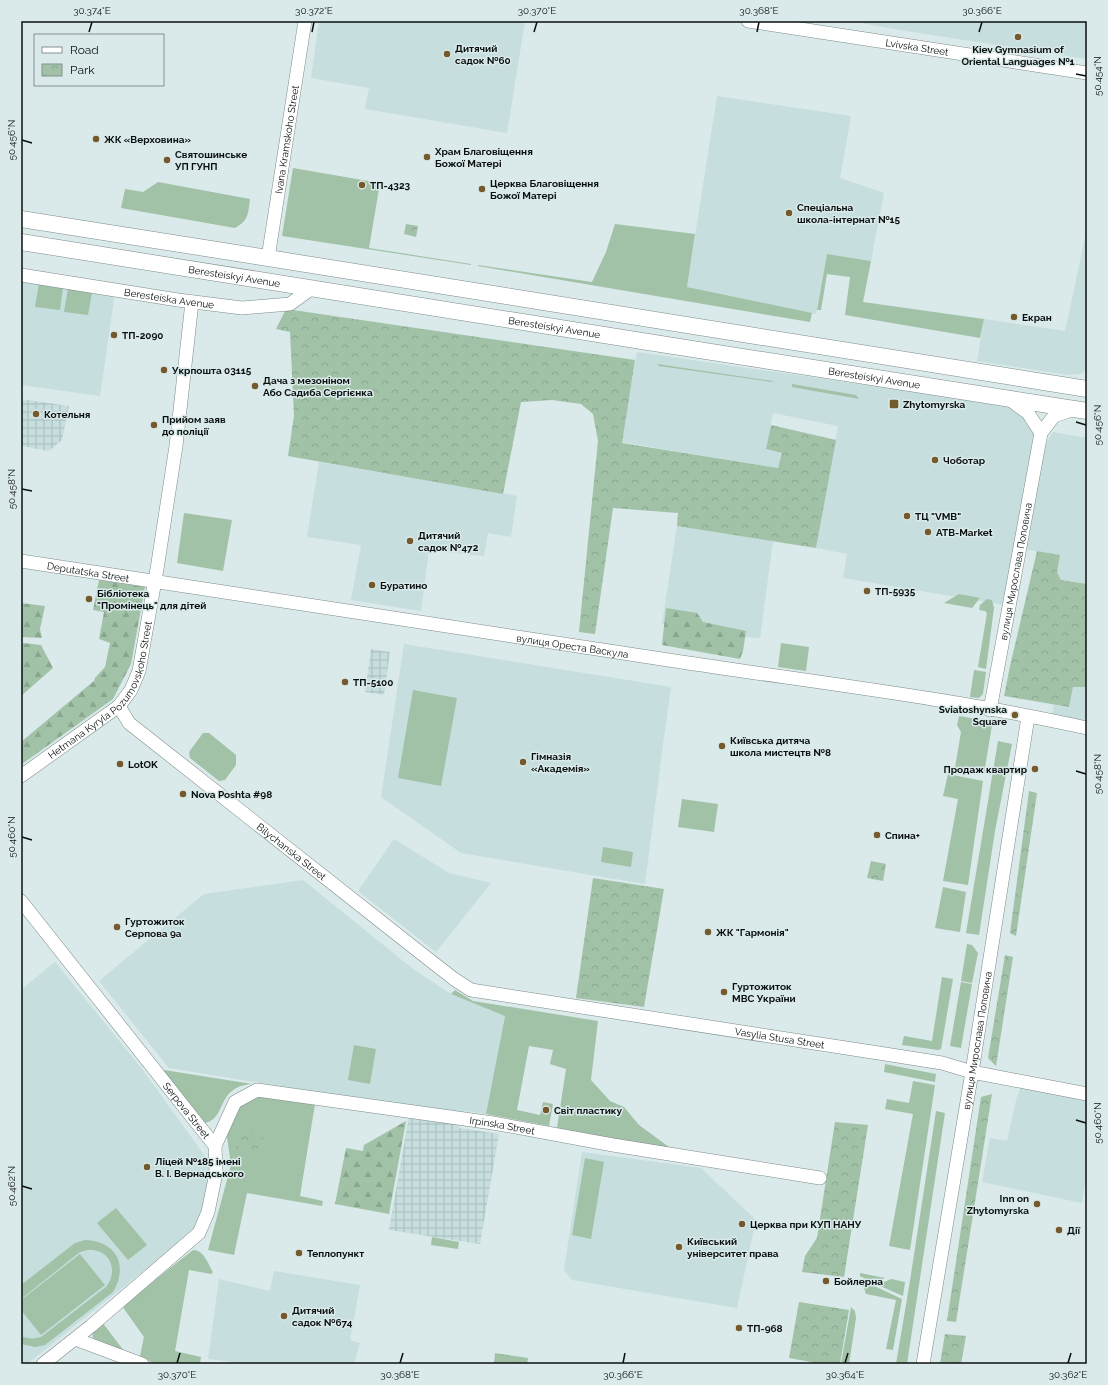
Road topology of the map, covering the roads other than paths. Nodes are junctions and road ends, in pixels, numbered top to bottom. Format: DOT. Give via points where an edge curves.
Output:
graph roads {
  1 [pos="305,21"];
  2 [pos="748,21"];
  3 [pos="1087,73"];
  4 [pos="21,220"];
  5 [pos="21,242"];
  6 [pos="268,258"];
  7 [pos="21,275"];
  8 [pos="312,288"];
  9 [pos="192,302"];
  10 [pos="1087,389"];
  11 [pos="1010,399"];
  12 [pos="1081,410"];
  13 [pos="1041,433"];
  14 [pos="21,561"];
  15 [pos="155,582"];
  16 [pos="119,706"];
  17 [pos="990,710"];
  18 [pos="1028,717"];
  19 [pos="1087,728"];
  20 [pos="21,776"];
  21 [pos="21,901"];
  22 [pos="471,990"];
  23 [pos="972,1072"];
  24 [pos="1087,1094"];
  25 [pos="215,1146"];
  26 [pos="820,1178"];
  27 [pos="75,1339"];
  28 [pos="43,1364"];
  29 [pos="142,1364"];
  30 [pos="923,1364"];
  1 -- 6 [label="street, Ivana Kramskoho Street"];
  2 -- 3 [label="street, Lvivska Street"];
  4 -- 6 [label="main road"];
  5 -- 8 [label="main road, Beresteiskyi Avenue"];
  6 -- 10 [label="main road"];
  7 -- 9 [label="street, Beresteiska Avenue"];
  8 -- 9 [label="street, Beresteiska Avenue" via="290,304 242,308"];
  8 -- 11 [label="main road, Beresteiskyi Avenue"];
  9 -- 15 [label="street, Hetmana Kyryla Pozumovskoho Street" via="176,446"];
  11 -- 12 [label="main road, Beresteiskyi Avenue"];
  11 -- 13 [label="street" via="1028,413"];
  12 -- 13 [label="street, вулиця Мирослава Поповича" via="1054,416"];
  13 -- 17 [label="street, вулиця Мирослава Поповича"];
  14 -- 15 [label="street, Deputatska Street"];
  15 -- 16 [label="street, Hetmana Kyryla Pozumovskoho Street" via="138,671 131,690"];
  15 -- 17 [label="street, вулиця Ореста Васкула"];
  16 -- 20 [label="street, Hetmana Kyryla Pozumovskoho Street"];
  16 -- 22 [label="street, Bilychanska Street" via="130,723"];
  17 -- 18 [label="street"];
  18 -- 19 [label="street"];
  18 -- 23 [label="street, вулиця Мирослава Поповича"];
  21 -- 25 [label="street, Serpova Street"];
  22 -- 23 [label="street, Vasylia Stusa Street" via="942,1063"];
  23 -- 24 [label="street, Vasylia Stusa Street"];
  23 -- 30 [label="street, вулиця Мирослава Поповича"];
  25 -- 26 [label="street, Irpinska Street" via="235,1102 257,1090 498,1124"];
  25 -- 27 [label="street, Serpova Street" via="216,1173 208,1212 199,1233"];
  27 -- 28 [label="street, Serpova Street"];
  27 -- 29 [label="street"];
}
